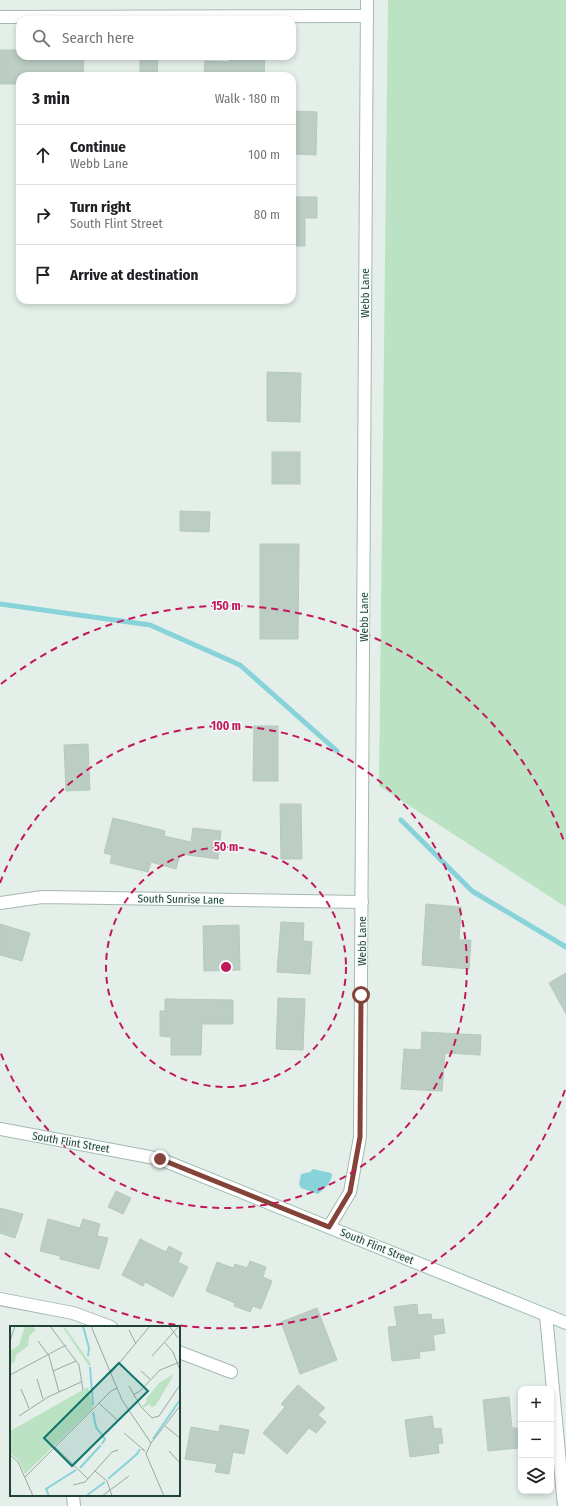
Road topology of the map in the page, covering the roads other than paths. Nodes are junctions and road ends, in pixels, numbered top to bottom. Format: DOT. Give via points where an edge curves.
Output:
graph roads {
  1 [pos="367,0"];
  2 [pos="296,16"];
  3 [pos="367,16"];
  4 [pos="0,17"];
  5 [pos="16,17"];
  6 [pos="362,902"];
  7 [pos="0,903"];
  8 [pos="0,1129"];
  9 [pos="329,1227"];
  10 [pos="0,1299"];
  11 [pos="546,1315"];
  12 [pos="566,1323"];
  13 [pos="107,1326"];
  14 [pos="180,1352"];
  15 [pos="231,1372"];
  16 [pos="73,1496"];
  17 [pos="74,1506"];
  18 [pos="564,1506"];
  1 -- 3 [label="street, Webb Lane"];
  2 -- 3 [label="street"];
  3 -- 6 [label="street, Webb Lane"];
  4 -- 5 [label="street"];
  6 -- 7 [label="street, South Sunrise Lane" via="42,897"];
  6 -- 9 [label="street, Webb Lane" via="360,1137 350,1192"];
  8 -- 9 [label="street, South Flint Street" via="160,1159"];
  9 -- 11 [label="street, South Flint Street"];
  10 -- 13 [label="street" via="73,1313"];
  11 -- 12 [label="street, South Flint Street"];
  11 -- 18 [label="street"];
  14 -- 15 [label="street"];
  16 -- 17 [label="street"];
}
